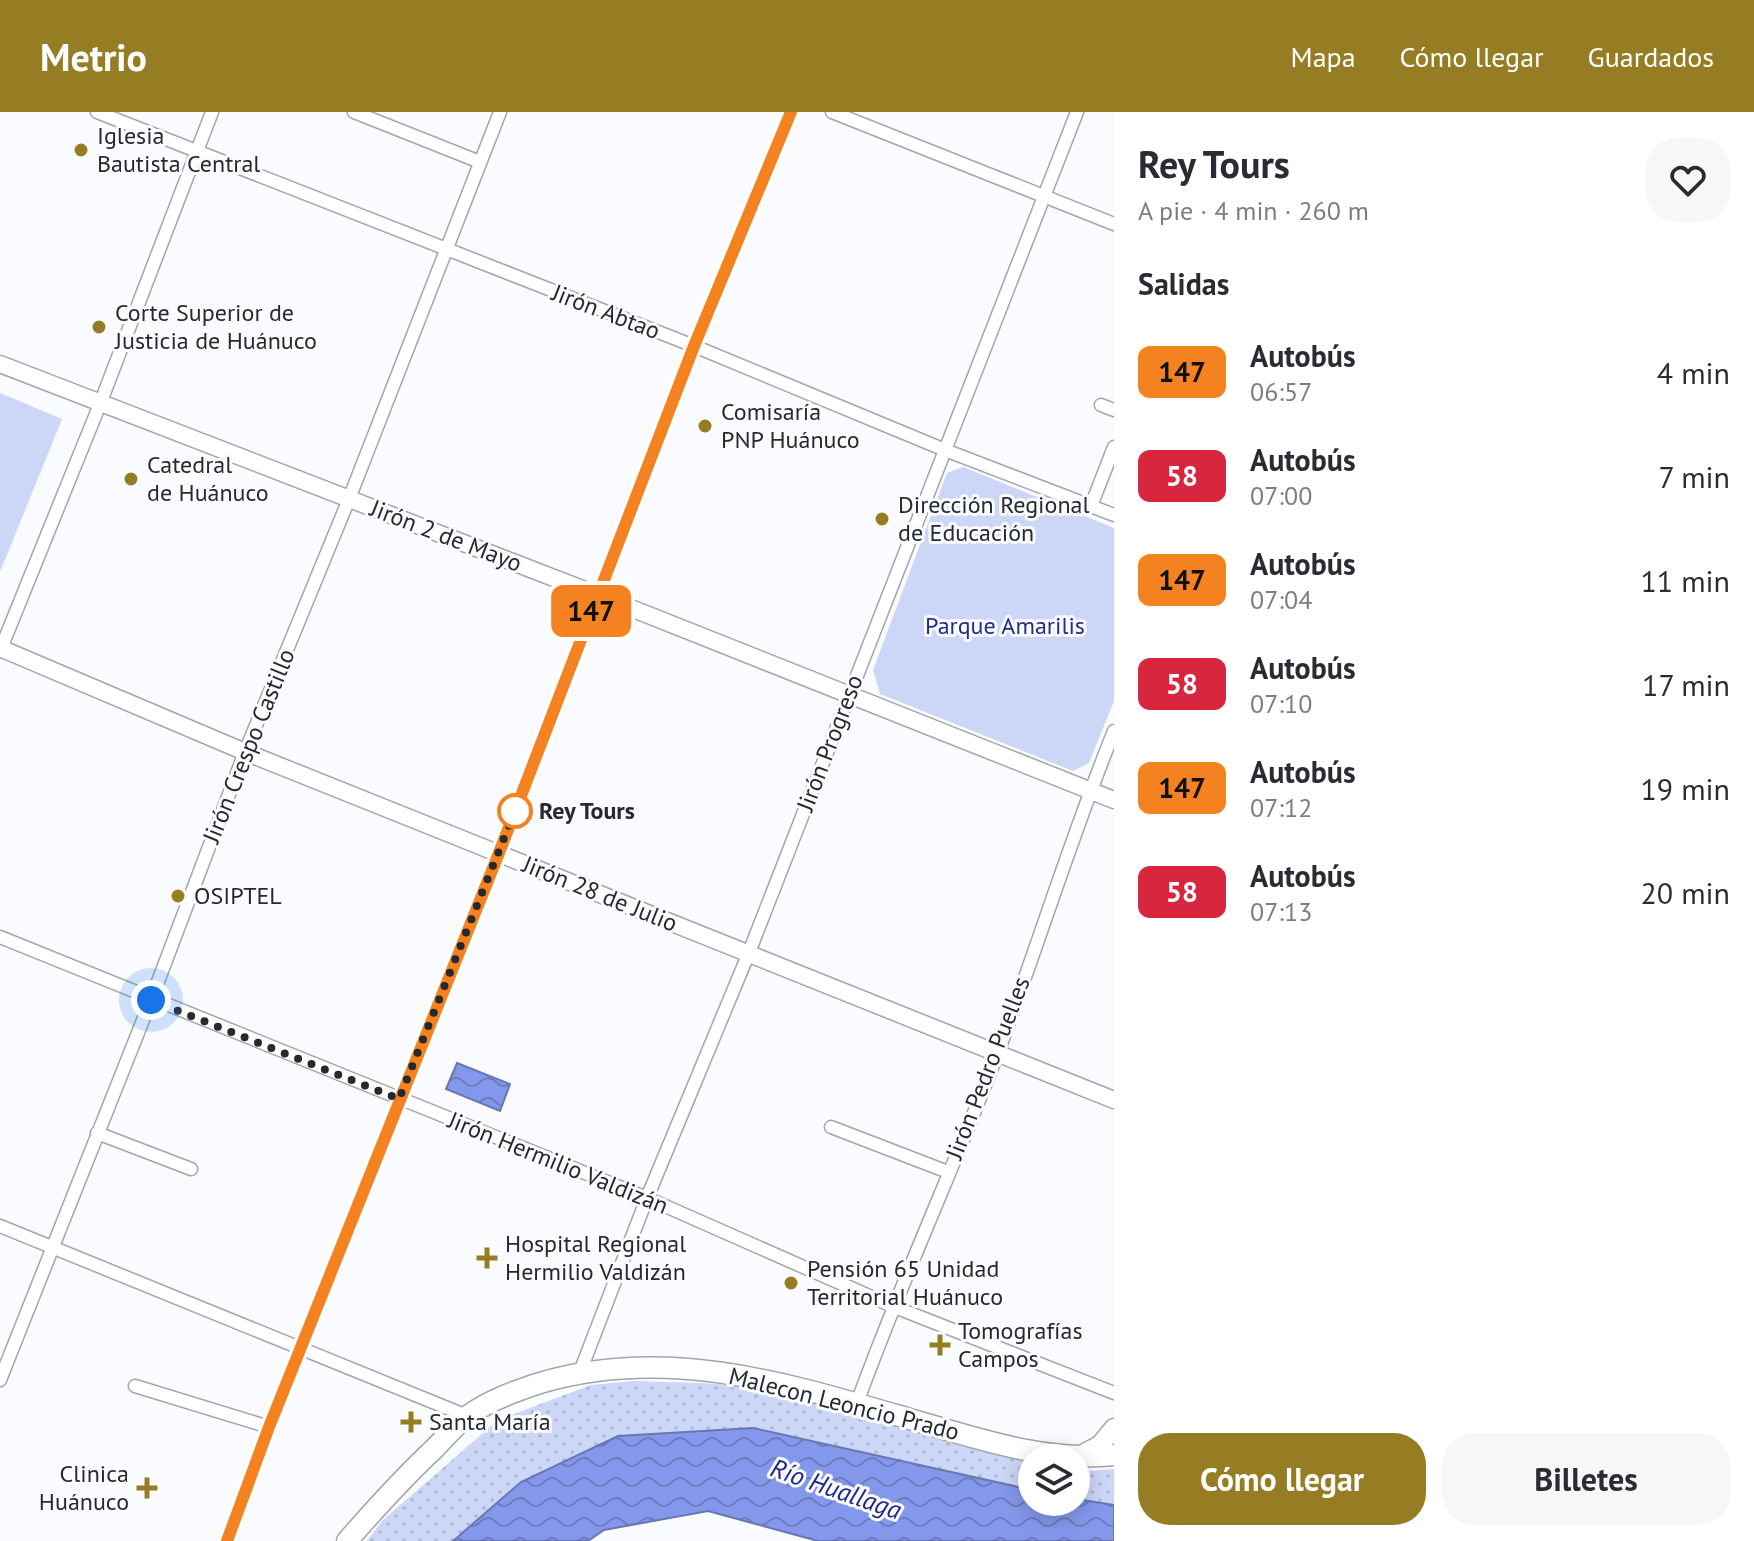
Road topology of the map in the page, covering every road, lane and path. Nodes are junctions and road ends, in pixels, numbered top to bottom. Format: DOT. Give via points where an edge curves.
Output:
graph roads {
  1 [pos="97,112"];
  2 [pos="212,112"];
  3 [pos="354,112"];
  4 [pos="500,112"];
  5 [pos="791,112"];
  6 [pos="832,112"];
  7 [pos="1077,112"];
  8 [pos="197,149"];
  9 [pos="480,162"];
  10 [pos="1043,195"];
  11 [pos="1114,224"];
  12 [pos="445,249"];
  13 [pos="694,346"];
  14 [pos="0,364"];
  15 [pos="100,404"];
  16 [pos="1101,405"];
  17 [pos="1114,410"];
  18 [pos="1114,447"];
  19 [pos="945,450"];
  20 [pos="349,499"];
  21 [pos="1091,506"];
  22 [pos="1114,515"];
  23 [pos="598,595"];
  24 [pos="0,649"];
  25 [pos="848,695"];
  26 [pos="1114,731"];
  27 [pos="245,752"];
  28 [pos="1090,791"];
  29 [pos="1114,800"];
  30 [pos="499,853"];
  31 [pos="0,937"];
  32 [pos="748,955"];
  33 [pos="151,1000"];
  34 [pos="997,1053"];
  35 [pos="399,1099"];
  36 [pos="1114,1100"];
  37 [pos="831,1127"];
  38 [pos="97,1133"];
  39 [pos="191,1169"];
  40 [pos="948,1172"];
  41 [pos="647,1198"];
  42 [pos="0,1226"];
  43 [pos="51,1247"];
  44 [pos="892,1306"];
  45 [pos="301,1348"];
  46 [pos="580,1372"];
  47 [pos="0,1380"];
  48 [pos="135,1386"];
  49 [pos="1114,1393"];
  50 [pos="857,1403"];
  51 [pos="467,1416"];
  52 [pos="269,1427"];
  53 [pos="1114,1428"];
  54 [pos="1018,1448"];
  55 [pos="1090,1450"];
  56 [pos="1114,1455"];
  57 [pos="1090,1456"];
  58 [pos="227,1541"];
  59 [pos="347,1541"];
  1 -- 8 [label="street, Jirón Abtao"];
  2 -- 8 [label="street"];
  3 -- 9 [label="street"];
  4 -- 9 [label="street, Jirón Crespo Castillo"];
  5 -- 13 [label="street"];
  6 -- 10 [label="street"];
  7 -- 10 [label="street, Jirón Progreso"];
  8 -- 12 [label="street, Jirón Abtao"];
  8 -- 15 [label="street"];
  9 -- 12 [label="street, Jirón Crespo Castillo"];
  10 -- 11 [label="street"];
  10 -- 19 [label="street, Jirón Progreso"];
  12 -- 13 [label="street, Jirón Abtao"];
  12 -- 20 [label="street, Jirón Crespo Castillo"];
  13 -- 19 [label="street, Jirón Abtao"];
  13 -- 23 [label="street"];
  14 -- 15 [label="street, Jirón 2 de Mayo"];
  15 -- 20 [label="street, Jirón 2 de Mayo"];
  15 -- 24 [label="street"];
  16 -- 17 [label="street"];
  18 -- 21 [label="street"];
  19 -- 21 [label="street, Jirón Abtao"];
  19 -- 25 [label="street, Jirón Progreso"];
  20 -- 23 [label="street, Jirón 2 de Mayo"];
  20 -- 27 [label="street, Jirón Crespo Castillo"];
  21 -- 22 [label="street, Jirón Abtao"];
  23 -- 25 [label="street, Jirón 2 de Mayo"];
  23 -- 30 [label="street"];
  24 -- 27 [label="street, Jirón 28 de Julio"];
  25 -- 28 [label="street, Jirón 2 de Mayo"];
  25 -- 32 [label="street, Jirón Progreso"];
  26 -- 28 [label="street, Jirón Pedro Puelles"];
  27 -- 30 [label="street, Jirón 28 de Julio"];
  27 -- 33 [label="street, Jirón Crespo Castillo"];
  28 -- 29 [label="street, Jirón 2 de Mayo"];
  28 -- 34 [label="street, Jirón Pedro Puelles"];
  30 -- 32 [label="street, Jirón 28 de Julio"];
  30 -- 35 [label="street"];
  31 -- 33 [label="street, Jirón Hermilio Valdizán"];
  32 -- 34 [label="street, Jirón 28 de Julio"];
  32 -- 41 [label="street, Jirón Progreso"];
  33 -- 35 [label="street, Jirón Hermilio Valdizán"];
  33 -- 38 [label="street, Jirón Crespo Castillo"];
  34 -- 36 [label="street, Jirón 28 de Julio"];
  34 -- 40 [label="street, Jirón Pedro Puelles"];
  35 -- 41 [label="street, Jirón Hermilio Valdizán"];
  35 -- 45 [label="street"];
  37 -- 40 [label="street"];
  38 -- 39 [label="street"];
  38 -- 43 [label="street, Jirón Crespo Castillo"];
  40 -- 44 [label="street, Jirón Pedro Puelles"];
  41 -- 44 [label="street, Jirón Hermilio Valdizán"];
  41 -- 46 [label="street, Jirón Progreso"];
  42 -- 43 [label="street"];
  43 -- 45 [label="street"];
  43 -- 47 [label="street, Jirón Crespo Castillo"];
  44 -- 49 [label="street, Jirón Hermilio Valdizán"];
  44 -- 50 [label="street, Jirón Pedro Puelles"];
  45 -- 51 [label="street"];
  45 -- 52 [label="street"];
  46 -- 50 [label="main road, Malecon Leoncio Prado" via="616,1367 724,1372"];
  46 -- 51 [label="main road, Malecon Leoncio Prado" via="493,1400"];
  48 -- 52 [label="street"];
  50 -- 54 [label="main road, Malecon Leoncio Prado"];
  51 -- 59 [label="main road, Malecon Leoncio Prado"];
  52 -- 58 [label="street"];
  53 -- 55 [label="main road"];
  56 -- 57 [label="main road, Malecon Leoncio Prado"];
}
